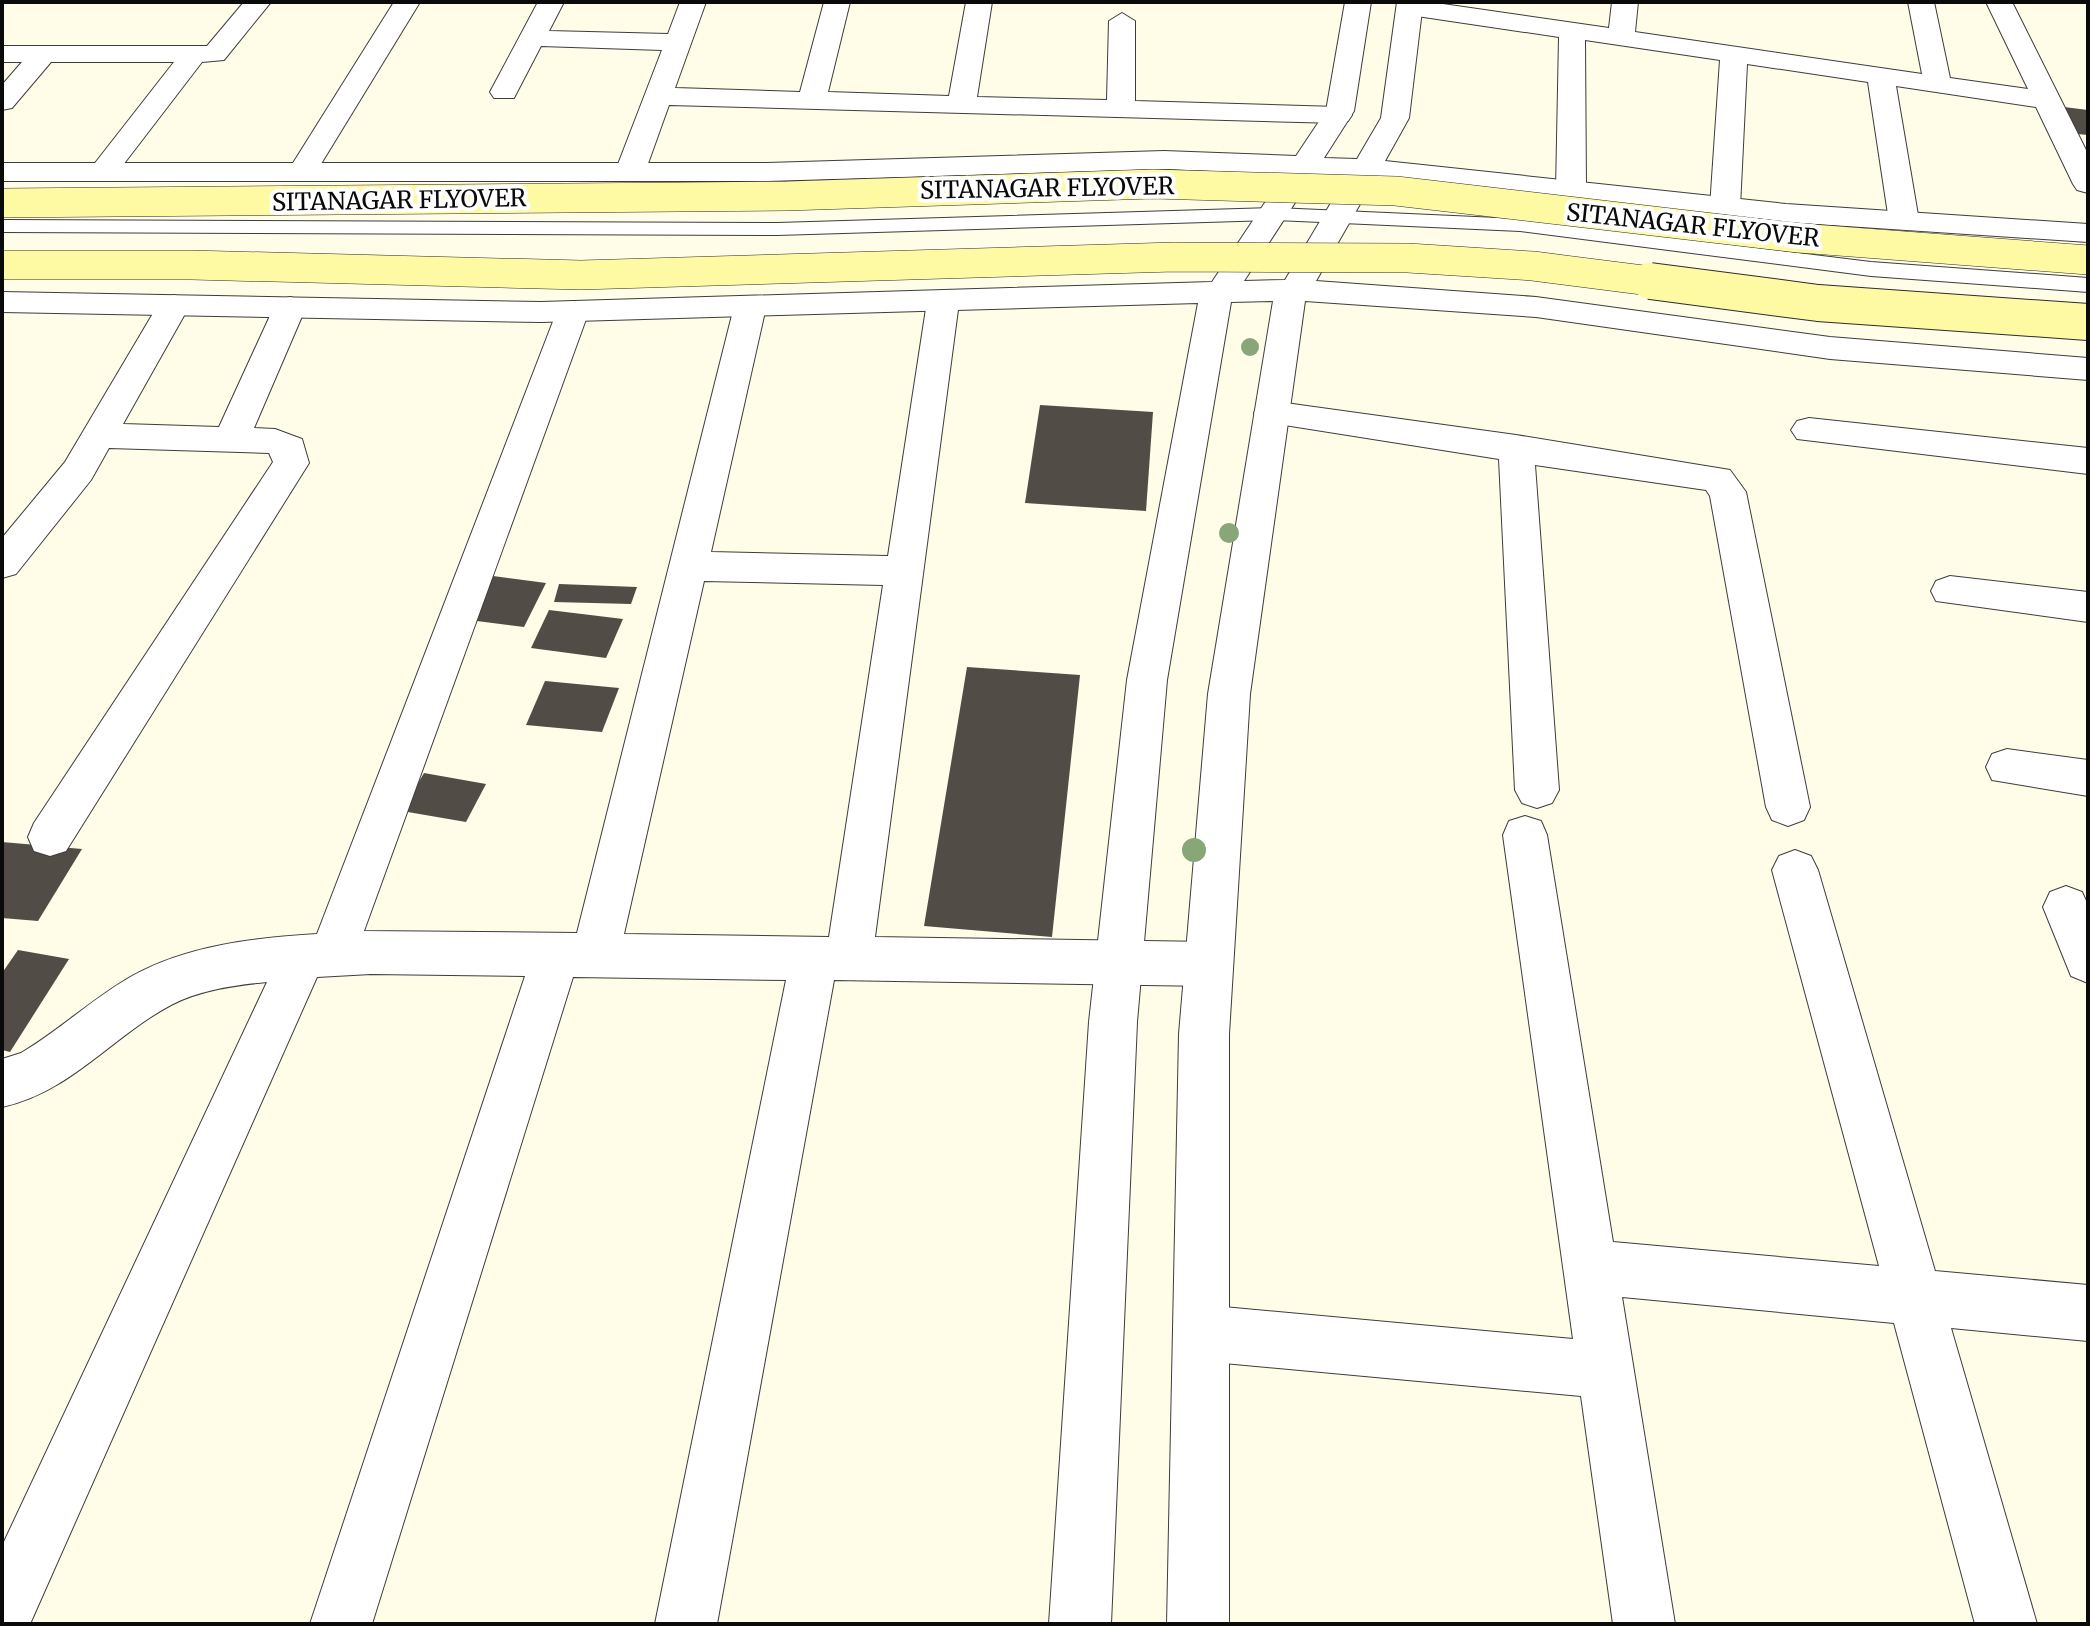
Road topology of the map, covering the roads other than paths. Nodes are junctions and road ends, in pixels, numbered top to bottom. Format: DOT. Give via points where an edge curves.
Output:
graph roads {
  1 [pos="258,2"];
  2 [pos="407,2"];
  3 [pos="551,2"];
  4 [pos="693,2"];
  5 [pos="837,2"];
  6 [pos="979,2"];
  7 [pos="1358,2"];
  8 [pos="1625,2"];
  9 [pos="1921,2"];
  10 [pos="1999,2"];
  11 [pos="1410,4"];
  12 [pos="1122,21"];
  13 [pos="1572,32"];
  14 [pos="532,38"];
  15 [pos="1621,39"];
  16 [pos="678,42"];
  17 [pos="2,54"];
  18 [pos="44,54"];
  19 [pos="1734,55"];
  20 [pos="193,56"];
  21 [pos="1881,76"];
  22 [pos="1938,85"];
  23 [pos="504,92"];
  24 [pos="658,96"];
  25 [pos="812,100"];
  26 [pos="2047,100"];
  27 [pos="2,102"];
  28 [pos="962,104"];
  29 [pos="1121,109"];
  30 [pos="1338,115"];
  31 [pos="1305,165"];
  32 [pos="1367,168"];
  33 [pos="303,171"];
  34 [pos="2,172"];
  35 [pos="103,172"];
  36 [pos="630,172"];
  37 [pos="2088,184"];
  38 [pos="1571,190"];
  39 [pos="2,203"];
  40 [pos="1725,207"];
  41 [pos="1276,214"];
  42 [pos="1342,215"];
  43 [pos="1904,221"];
  44 [pos="2,226"];
  45 [pos="2088,233"];
  46 [pos="2088,260"];
  47 [pos="2,265"];
  48 [pos="2088,285"];
  49 [pos="1296,290"];
  50 [pos="1222,291"];
  51 [pos="2,302"];
  52 [pos="943,302"];
  53 [pos="174,305"];
  54 [pos="290,307"];
  55 [pos="750,307"];
  56 [pos="573,311"];
  57 [pos="2088,322"];
  58 [pos="2088,369"];
  59 [pos="1271,413"];
  60 [pos="1809,430"];
  61 [pos="100,435"];
  62 [pos="231,440"];
  63 [pos="1516,447"];
  64 [pos="2088,461"];
  65 [pos="6,554"];
  66 [pos="688,566"];
  67 [pos="905,571"];
  68 [pos="1950,591"];
  69 [pos="2088,607"];
  70 [pos="2007,767"];
  71 [pos="2088,778"];
  72 [pos="1788,807"];
  73 [pos="50,837"];
  74 [pos="1795,870"];
  75 [pos="2066,907"];
  76 [pos="575,955"];
  77 [pos="317,957"];
  78 [pos="831,959"];
  79 [pos="2088,961"];
  80 [pos="1120,963"];
  81 [pos="1209,964"];
  82 [pos="2,1083"];
  83 [pos="1589,1267"];
  84 [pos="1912,1297"];
  85 [pos="2088,1313"];
  86 [pos="1202,1333"];
  87 [pos="1605,1370"];
  88 [pos="2,1615"];
  89 [pos="341,1624"];
  90 [pos="686,1624"];
  91 [pos="1080,1624"];
  92 [pos="1198,1624"];
  93 [pos="1644,1624"];
  94 [pos="2006,1624"];
  1 -- 20 [label="street" via="222,49"];
  2 -- 33 [label="street"];
  3 -- 14 [label="street"];
  4 -- 16 [label="street"];
  5 -- 25 [label="street"];
  6 -- 28 [label="street"];
  7 -- 30 [label="street"];
  8 -- 15 [label="street"];
  9 -- 22 [label="street"];
  10 -- 26 [label="street"];
  11 -- 13 [label="street"];
  11 -- 32 [label="street" via="1395,118"];
  12 -- 29 [label="street"];
  13 -- 15 [label="street"];
  13 -- 38 [label="street"];
  14 -- 16 [label="street"];
  14 -- 23 [label="street"];
  15 -- 19 [label="street"];
  16 -- 24 [label="street"];
  17 -- 18 [label="street"];
  18 -- 20 [label="street"];
  18 -- 27 [label="street"];
  19 -- 21 [label="street"];
  19 -- 40 [label="street"];
  20 -- 35 [label="street"];
  21 -- 22 [label="street"];
  21 -- 43 [label="street"];
  22 -- 26 [label="street"];
  24 -- 25 [label="street"];
  24 -- 36 [label="street"];
  25 -- 28 [label="street"];
  26 -- 37 [label="street"];
  28 -- 29 [label="street"];
  29 -- 30 [label="street"];
  30 -- 31 [label="street"];
  31 -- 32 [label="street"];
  31 -- 36 [label="street" via="1164,160"];
  31 -- 41 [label="street"];
  32 -- 38 [label="street"];
  32 -- 42 [label="street"];
  33 -- 35 [label="street"];
  33 -- 36 [label="street"];
  34 -- 35 [label="street"];
  38 -- 40 [label="street"];
  39 -- 46 [label="main road, SITANAGAR FLYOVER, bridge" via="787,196 1169,184 1396,191 1799,238"];
  40 -- 43 [label="street"];
  41 -- 42 [label="lane"];
  41 -- 44 [label="lane" via="777,229"];
  41 -- 50 [label="street"];
  42 -- 48 [label="lane" via="1520,225 1871,269"];
  42 -- 49 [label="street"];
  43 -- 45 [label="street"];
  47 -- 57 [label="main road, bridge" via="581,275 1174,257 1408,258 1533,266 1818,303"];
  49 -- 50 [label="street"];
  49 -- 58 [label="street" via="1536,307 1830,348"];
  49 -- 59 [label="street" via="1286,306"];
  50 -- 52 [label="street"];
  50 -- 80 [label="street" via="1213,305 1147,680"];
  51 -- 53 [label="street"];
  52 -- 55 [label="street"];
  52 -- 67 [label="street"];
  53 -- 54 [label="street"];
  53 -- 61 [label="street"];
  54 -- 56 [label="street"];
  54 -- 62 [label="street"];
  55 -- 56 [label="street"];
  55 -- 66 [label="street"];
  56 -- 77 [label="street"];
  59 -- 63 [label="street"];
  59 -- 81 [label="street" via="1229,694"];
  60 -- 64 [label="street"];
  61 -- 62 [label="street"];
  61 -- 65 [label="street" via="78,471"];
  62 -- 73 [label="street" via="275,441 289,448 291,463"];
  63 -- 72 [label="street" via="1704,475 1723,485"];
  63 -- 83 [label="street" via="1531,812"];
  66 -- 67 [label="street"];
  66 -- 76 [label="street"];
  67 -- 78 [label="street"];
  68 -- 69 [label="street"];
  70 -- 71 [label="street"];
  74 -- 84 [label="street"];
  75 -- 79 [label="street"];
  76 -- 77 [label="street" via="371,952"];
  76 -- 78 [label="street"];
  76 -- 89 [label="street"];
  77 -- 82 [label="street" via="215,967 153,990 43,1066"];
  77 -- 88 [label="street"];
  78 -- 80 [label="street"];
  78 -- 90 [label="street"];
  80 -- 81 [label="street"];
  80 -- 91 [label="street"];
  81 -- 86 [label="street"];
  83 -- 84 [label="street"];
  83 -- 87 [label="street"];
  84 -- 85 [label="street"];
  84 -- 94 [label="street"];
  86 -- 87 [label="street"];
  86 -- 92 [label="street"];
  87 -- 93 [label="street"];
}
